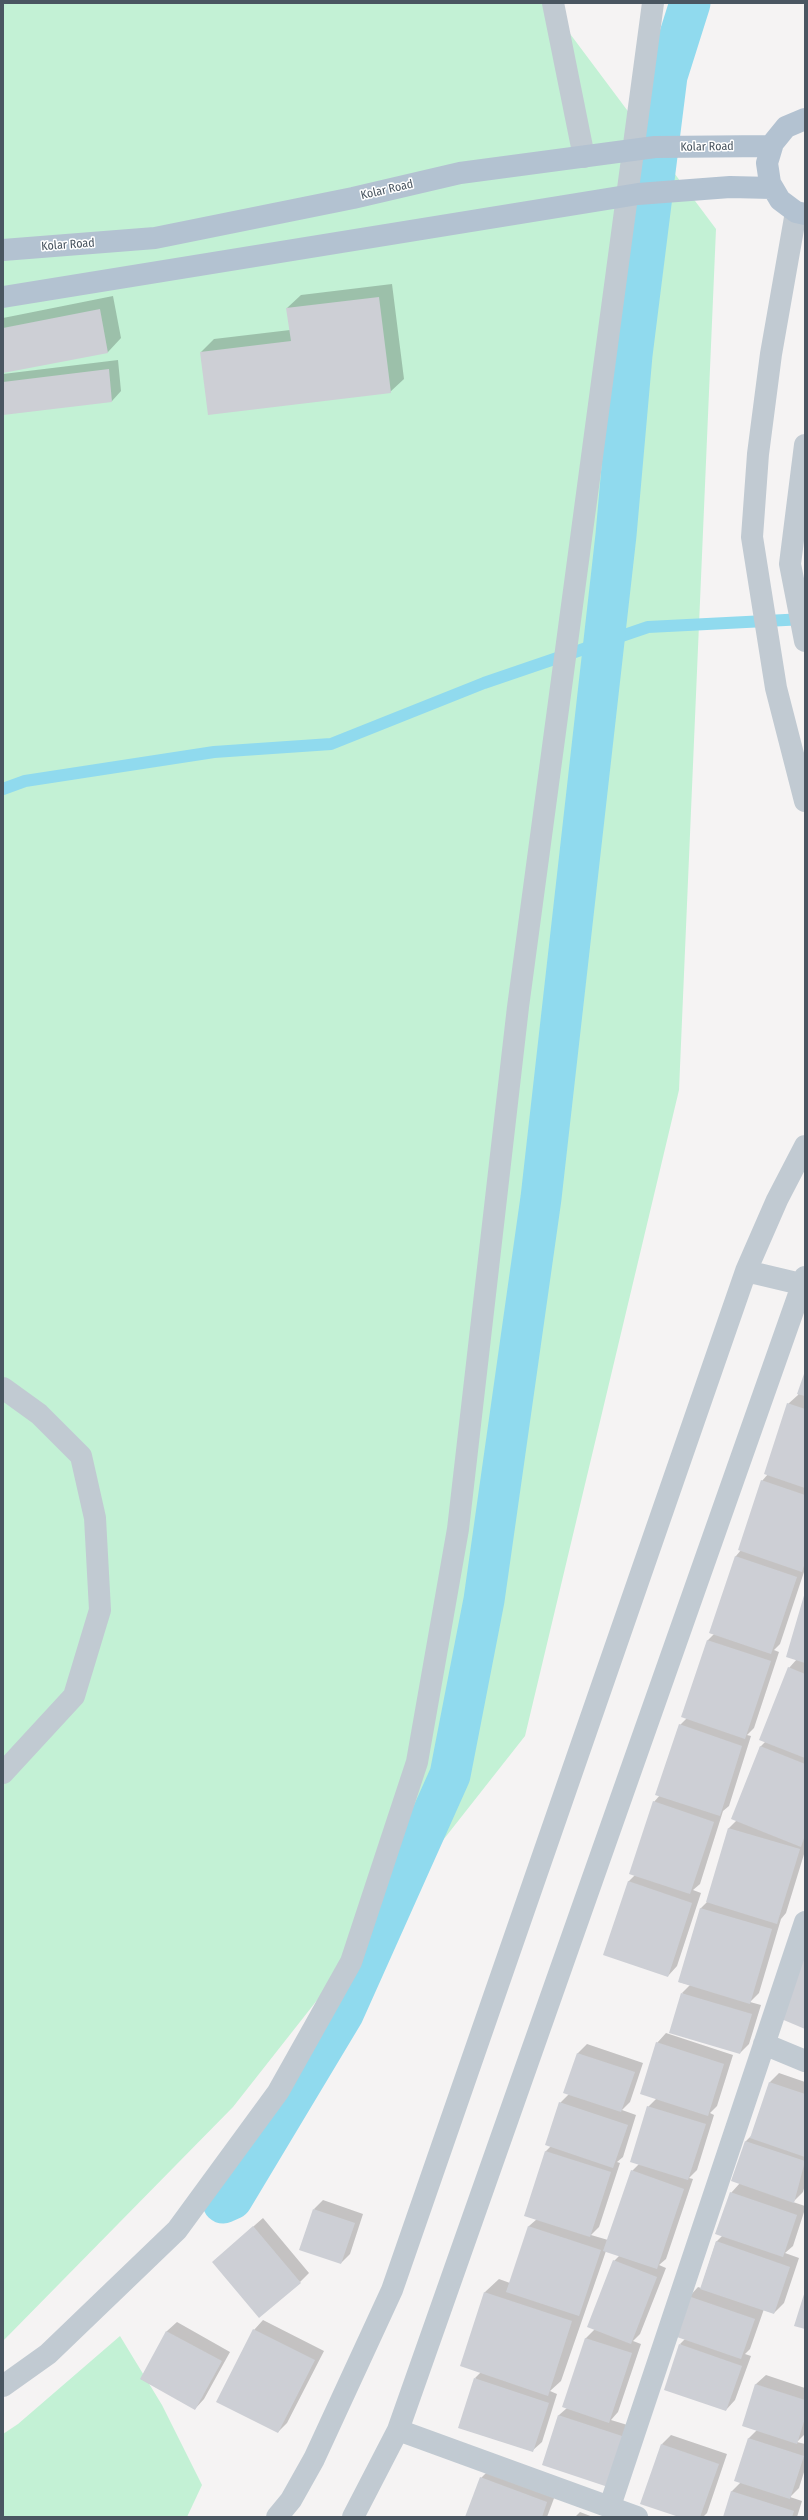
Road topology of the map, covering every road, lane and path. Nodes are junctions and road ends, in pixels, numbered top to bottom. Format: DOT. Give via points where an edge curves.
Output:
graph roads {
  1 [pos="553,3"];
  2 [pos="652,3"];
  3 [pos="805,119"];
  4 [pos="772,146"];
  5 [pos="632,150"];
  6 [pos="584,157"];
  7 [pos="772,188"];
  8 [pos="632,196"];
  9 [pos="800,213"];
  10 [pos="3,250"];
  11 [pos="3,297"];
  12 [pos="804,453"];
  13 [pos="805,641"];
  14 [pos="805,801"];
  15 [pos="805,1146"];
  16 [pos="746,1271"];
  17 [pos="804,1282"];
  18 [pos="3,1388"];
  19 [pos="3,1773"];
  20 [pos="805,1922"];
  21 [pos="764,2044"];
  22 [pos="805,2061"];
  23 [pos="3,2386"];
  24 [pos="398,2430"];
  25 [pos="610,2506"];
  26 [pos="277,2517"];
  27 [pos="353,2517"];
  28 [pos="637,2517"];
  1 -- 6 [label="street"];
  2 -- 5 [label="street"];
  3 -- 4 [label="main road" via="786,127"];
  4 -- 5 [label="main road, Kolar Road" via="655,147"];
  4 -- 7 [label="main road" via="767,163"];
  5 -- 6 [label="main road, Kolar Road"];
  5 -- 8 [label="street"];
  6 -- 10 [label="main road, Kolar Road" via="460,173 353,198 155,238"];
  7 -- 8 [label="main road" via="730,188"];
  7 -- 9 [label="main road" via="780,200"];
  8 -- 11 [label="main road"];
  8 -- 23 [label="street" via="518,1007 458,1529 417,1762 351,1962 278,2092 177,2230 48,2354"];
  9 -- 14 [label="street" via="771,354 758,454 752,538 776,688"];
  12 -- 13 [label="street" via="790,564"];
  15 -- 16 [label="street" via="777,1200"];
  16 -- 17 [label="street"];
  16 -- 26 [label="street" via="392,2290 314,2459 291,2500"];
  17 -- 24 [label="street"];
  18 -- 19 [label="street" via="40,1414 81,1456 95,1518 100,1610 74,1696"];
  20 -- 21 [label="street"];
  21 -- 22 [label="street"];
  21 -- 25 [label="street"];
  24 -- 25 [label="street"];
  24 -- 27 [label="street"];
  25 -- 28 [label="street"];
}
